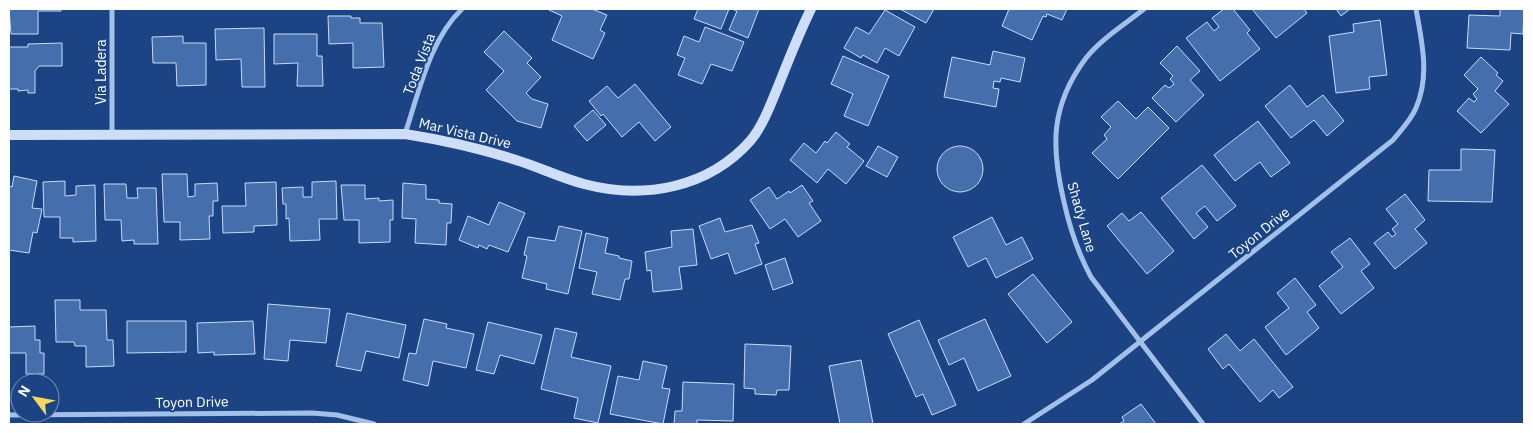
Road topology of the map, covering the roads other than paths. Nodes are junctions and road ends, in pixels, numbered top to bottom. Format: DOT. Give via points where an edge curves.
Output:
graph roads {
  1 [pos="112,9"];
  2 [pos="462,9"];
  3 [pos="811,9"];
  4 [pos="1144,9"];
  5 [pos="1416,9"];
  6 [pos="112,134"];
  7 [pos="405,134"];
  8 [pos="9,136"];
  9 [pos="1141,342"];
  10 [pos="9,415"];
  11 [pos="374,424"];
  12 [pos="1024,424"];
  13 [pos="1204,424"];
  1 -- 6 [label="street, Via Ladera"];
  2 -- 7 [label="street, Toda Vista" via="436,43"];
  3 -- 7 [label="street, Mar Vista Drive" via="766,116 751,139 707,174 680,186 645,191 613,190 584,184 469,146"];
  4 -- 9 [label="street, Shady Lane" via="1087,57 1063,100 1055,143 1056,164 1079,255 1091,277"];
  5 -- 9 [label="street, Toyon Drive" via="1425,61 1424,76 1416,109 1406,125 1374,156"];
  6 -- 7 [label="street, Mar Vista Drive"];
  6 -- 8 [label="street, Mar Vista Drive"];
  9 -- 12 [label="street, Toyon Drive" via="1092,380"];
  9 -- 13 [label="street, Shady Lane"];
  10 -- 11 [label="street, Toyon Drive" via="312,413"];
}
